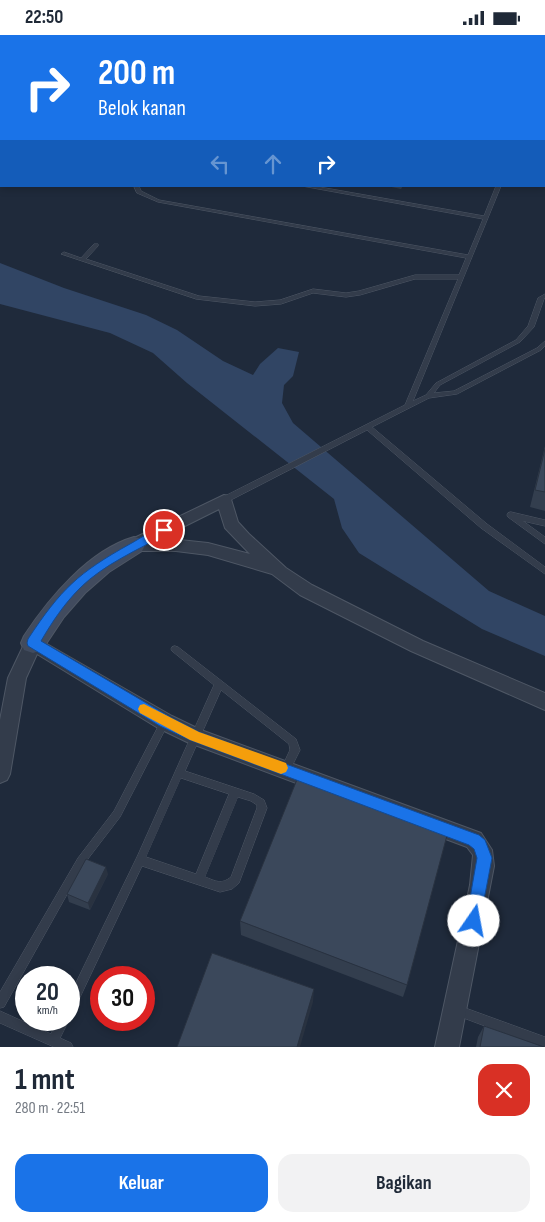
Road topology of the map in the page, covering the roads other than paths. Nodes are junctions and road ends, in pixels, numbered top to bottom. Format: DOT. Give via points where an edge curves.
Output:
graph roads {
  1 [pos="136,187"];
  2 [pos="310,187"];
  3 [pos="499,187"];
  4 [pos="485,217"];
  5 [pos="96,245"];
  6 [pos="64,254"];
  7 [pos="469,257"];
  8 [pos="82,260"];
  9 [pos="461,277"];
  10 [pos="544,297"];
  11 [pos="545,343"];
  12 [pos="428,396"];
  13 [pos="408,406"];
  14 [pos="368,427"];
  15 [pos="224,500"];
  16 [pos="545,523"];
  17 [pos="545,541"];
  18 [pos="134,545"];
  19 [pos="545,571"];
  20 [pos="280,572"];
  21 [pos="33,643"];
  22 [pos="175,649"];
  23 [pos="17,678"];
  24 [pos="219,684"];
  25 [pos="0,698"];
  26 [pos="545,702"];
  27 [pos="165,721"];
  28 [pos="194,736"];
  29 [pos="286,769"];
  30 [pos="179,773"];
  31 [pos="0,774"];
  32 [pos="235,792"];
  33 [pos="140,860"];
  34 [pos="199,880"];
  35 [pos="80,985"];
  36 [pos="0,1003"];
  37 [pos="455,1009"];
  38 [pos="0,1017"];
  39 [pos="58,1031"];
  40 [pos="53,1041"];
  41 [pos="545,1043"];
  42 [pos="67,1047"];
  43 [pos="447,1047"];
  1 -- 7 [label="lane" via="139,192 158,201"];
  2 -- 4 [label="lane"];
  3 -- 4 [label="lane"];
  4 -- 7 [label="lane"];
  5 -- 8 [label="lane"];
  6 -- 8 [label="lane"];
  7 -- 9 [label="lane"];
  8 -- 9 [label="lane" via="198,298 255,303 281,302 313,291 346,295 360,293 415,277"];
  9 -- 13 [label="lane"];
  10 -- 12 [label="lane" via="531,327 518,341 438,384"];
  11 -- 12 [label="lane" via="455,393"];
  12 -- 13 [label="lane"];
  13 -- 14 [label="lane"];
  14 -- 15 [label="lane"];
  14 -- 19 [label="lane" via="484,526"];
  15 -- 18 [label="street"];
  15 -- 20 [label="street" via="231,524"];
  16 -- 17 [label="lane" via="511,515"];
  18 -- 20 [label="street" via="195,545 224,551"];
  18 -- 21 [label="street" via="76,585 55,608"];
  20 -- 26 [label="street" via="338,607 434,654"];
  21 -- 23 [label="street"];
  21 -- 27 [label="street"];
  22 -- 24 [label="lane"];
  23 -- 25 [label="street"];
  23 -- 31 [label="street"];
  24 -- 28 [label="lane"];
  24 -- 29 [label="lane" via="294,742 295,751"];
  27 -- 28 [label="street"];
  27 -- 36 [label="lane" via="117,814 81,861"];
  28 -- 29 [label="street"];
  28 -- 30 [label="lane"];
  29 -- 37 [label="street" via="450,829 480,845 485,858 481,885"];
  30 -- 32 [label="lane"];
  30 -- 33 [label="lane"];
  32 -- 34 [label="lane"];
  32 -- 34 [label="lane" via="254,798 262,808 235,880 220,887"];
  33 -- 34 [label="lane"];
  33 -- 35 [label="lane"];
  37 -- 41 [label="lane"];
  37 -- 43 [label="street"];
  38 -- 40 [label="lane"];
  39 -- 40 [label="lane"];
  40 -- 42 [label="lane"];
}
